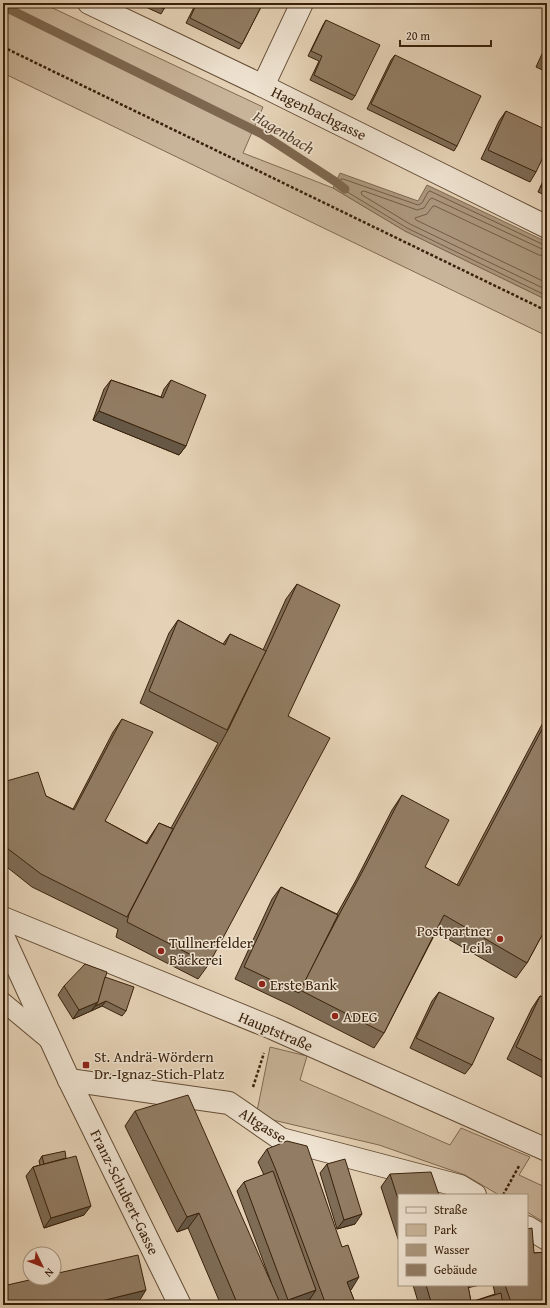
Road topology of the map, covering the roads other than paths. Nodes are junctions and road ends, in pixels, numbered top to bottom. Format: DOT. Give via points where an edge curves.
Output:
graph roads {
  1 [pos="89,3"];
  2 [pos="302,3"];
  3 [pos="263,86"];
  4 [pos="547,227"];
  5 [pos="3,918"];
  6 [pos="3,936"];
  7 [pos="3,1002"];
  8 [pos="53,1043"];
  9 [pos="69,1080"];
  10 [pos="547,1150"];
  11 [pos="473,1194"];
  12 [pos="528,1228"];
  13 [pos="547,1239"];
  14 [pos="180,1305"];
  1 -- 3 [label="street, Hagenbachgasse"];
  2 -- 3 [label="street"];
  3 -- 4 [label="street, Hagenbachgasse"];
  5 -- 10 [label="street, Hauptstraße" via="272,1028"];
  6 -- 8 [label="street, Franz-Schubert-Gasse"];
  7 -- 8 [label="lane"];
  8 -- 9 [label="street, Franz-Schubert-Gasse"];
  9 -- 11 [label="street, Altgasse" via="229,1103 281,1139 460,1186"];
  9 -- 14 [label="street, Franz-Schubert-Gasse"];
  12 -- 13 [label="street"];
}
